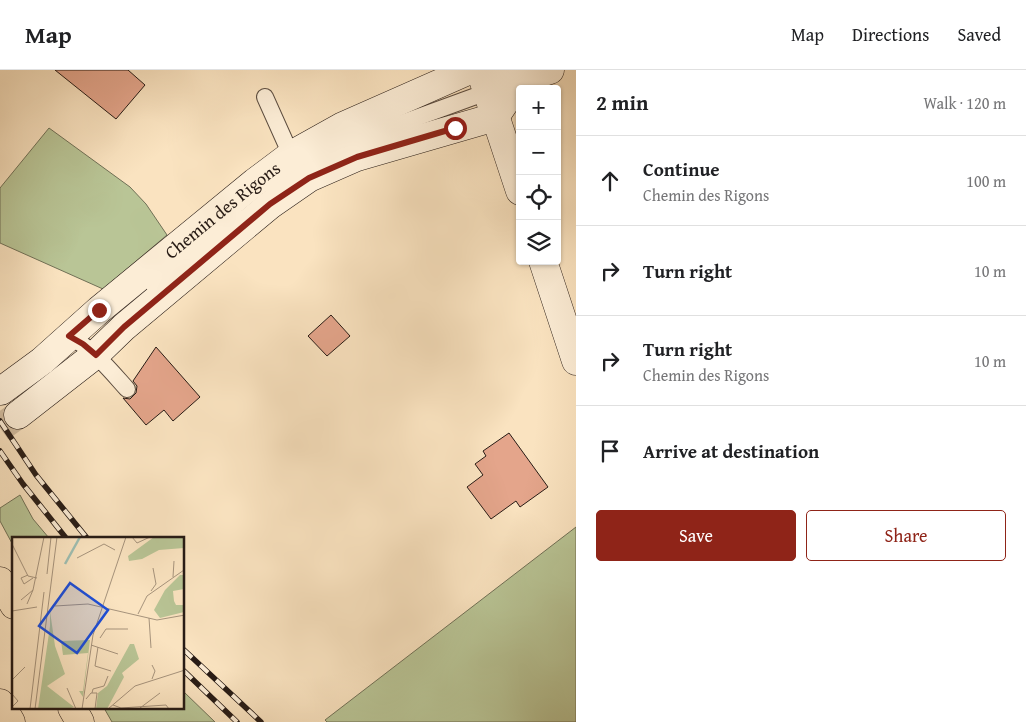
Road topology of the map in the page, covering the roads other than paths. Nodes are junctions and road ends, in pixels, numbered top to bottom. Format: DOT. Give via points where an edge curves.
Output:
graph roads {
  1 [pos="470,70"];
  2 [pos="550,70"];
  3 [pos="520,80"];
  4 [pos="488,87"];
  5 [pos="264,98"];
  6 [pos="291,155"];
  7 [pos="516,178"];
  8 [pos="544,265"];
  9 [pos="559,265"];
  10 [pos="69,336"];
  11 [pos="576,349"];
  12 [pos="96,355"];
  13 [pos="576,361"];
  14 [pos="126,389"];
  15 [pos="2,391"];
  16 [pos="18,414"];
  17 [pos="0,581"];
  18 [pos="12,602"];
  19 [pos="0,703"];
  20 [pos="73,710"];
  21 [pos="11,722"];
  22 [pos="80,722"];
  1 -- 6 [label="street, Chemin des Rigons" via="342,126"];
  2 -- 3 [label="street"];
  3 -- 4 [label="street"];
  3 -- 4 [label="street"];
  4 -- 7 [label="street"];
  4 -- 12 [label="street, Chemin des Rigons" via="357,157 309,178 270,204 124,327"];
  5 -- 6 [label="lane"];
  6 -- 10 [label="street, Chemin des Rigons"];
  8 -- 13 [label="street"];
  9 -- 11 [label="street"];
  10 -- 12 [label="lane"];
  10 -- 15 [label="street, Chemin des Rigons"];
  12 -- 14 [label="lane"];
  12 -- 16 [label="street, Chemin des Rigons"];
  17 -- 18 [label="highway"];
  19 -- 21 [label="highway"];
  20 -- 22 [label="highway"];
}
